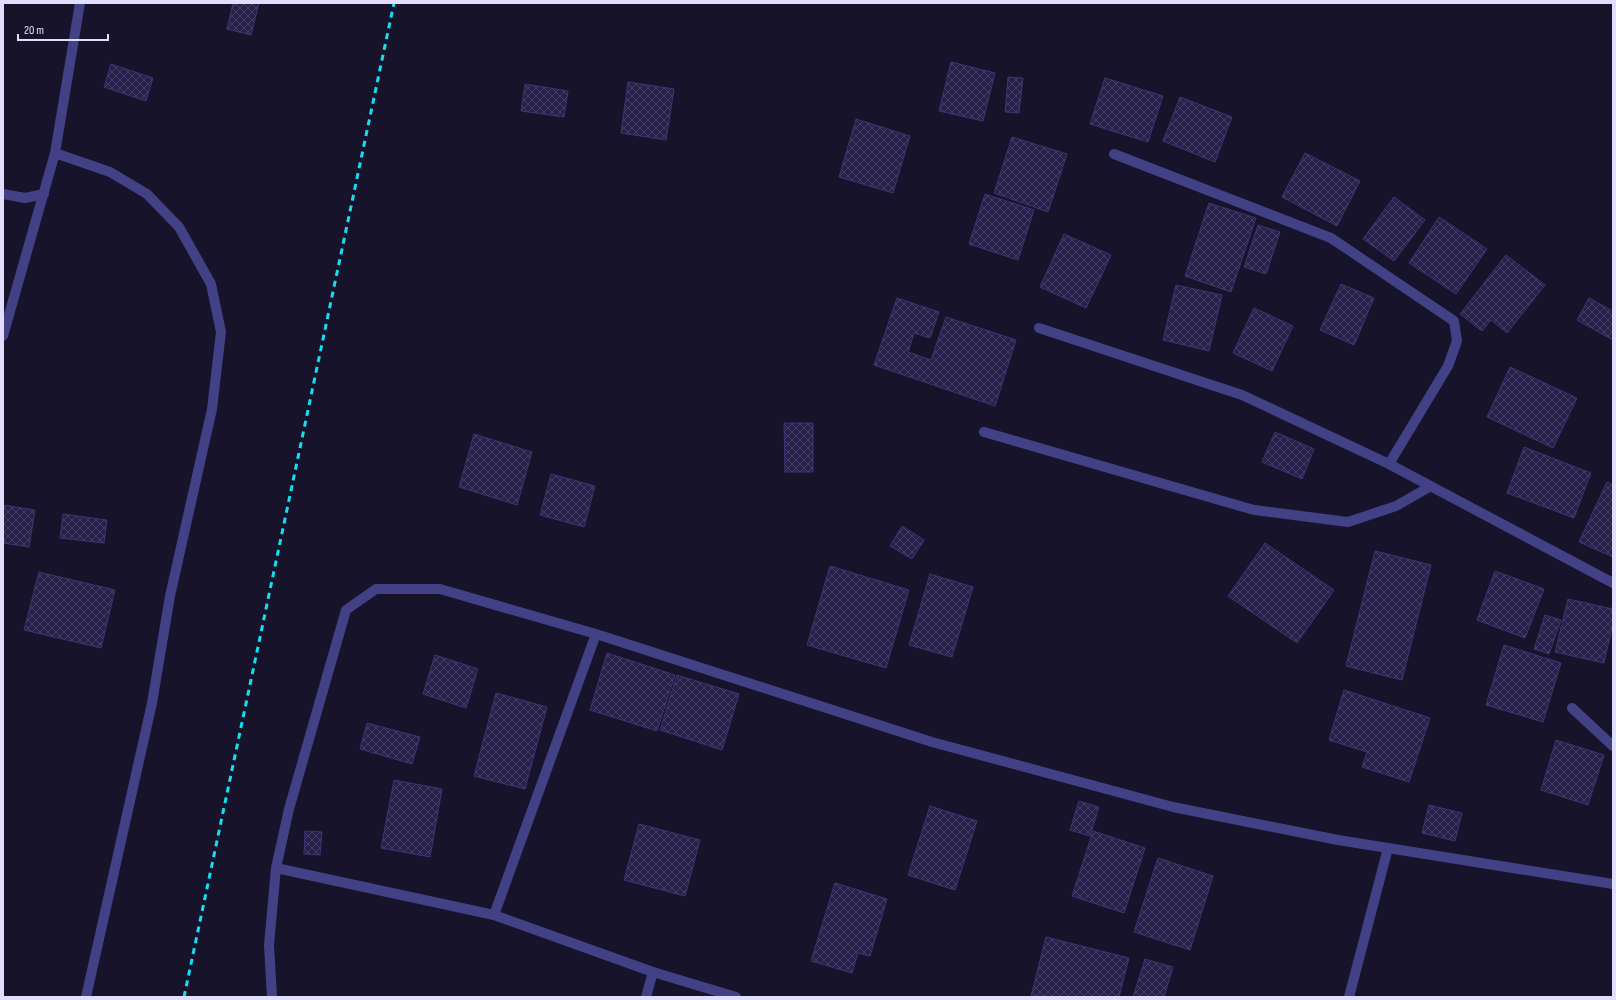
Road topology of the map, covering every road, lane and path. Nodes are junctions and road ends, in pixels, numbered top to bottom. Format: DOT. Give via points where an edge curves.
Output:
graph roads {
  1 [pos="80,3"];
  2 [pos="55,153"];
  3 [pos="1114,154"];
  4 [pos="3,194"];
  5 [pos="44,194"];
  6 [pos="1039,328"];
  7 [pos="3,336"];
  8 [pos="984,432"];
  9 [pos="1389,464"];
  10 [pos="1431,486"];
  11 [pos="1613,583"];
  12 [pos="596,634"];
  13 [pos="1572,708"];
  14 [pos="1613,746"];
  15 [pos="1388,848"];
  16 [pos="276,868"];
  17 [pos="1613,884"];
  18 [pos="494,916"];
  19 [pos="653,972"];
  20 [pos="86,997"];
  21 [pos="272,997"];
  22 [pos="646,997"];
  23 [pos="736,997"];
  24 [pos="1349,997"];
  1 -- 2 [label="street"];
  2 -- 5 [label="street"];
  2 -- 20 [label="street" via="116,175 147,194 179,227 211,284 221,332 212,409 170,596 152,703"];
  3 -- 9 [label="street" via="1331,238 1454,321 1458,341 1448,366"];
  4 -- 5 [label="street" via="25,198"];
  5 -- 7 [label="street"];
  6 -- 9 [label="street" via="1242,395"];
  8 -- 10 [label="street" via="1254,510 1348,522 1396,506"];
  9 -- 10 [label="street"];
  10 -- 11 [label="street"];
  12 -- 15 [label="street" via="939,744 1173,807"];
  12 -- 16 [label="street" via="440,589 376,589 346,610 289,809"];
  12 -- 18 [label="street"];
  13 -- 14 [label="street"];
  15 -- 17 [label="street"];
  15 -- 24 [label="street"];
  16 -- 18 [label="street"];
  16 -- 21 [label="street" via="269,945"];
  18 -- 19 [label="street"];
  19 -- 22 [label="street"];
  19 -- 23 [label="street"];
}
